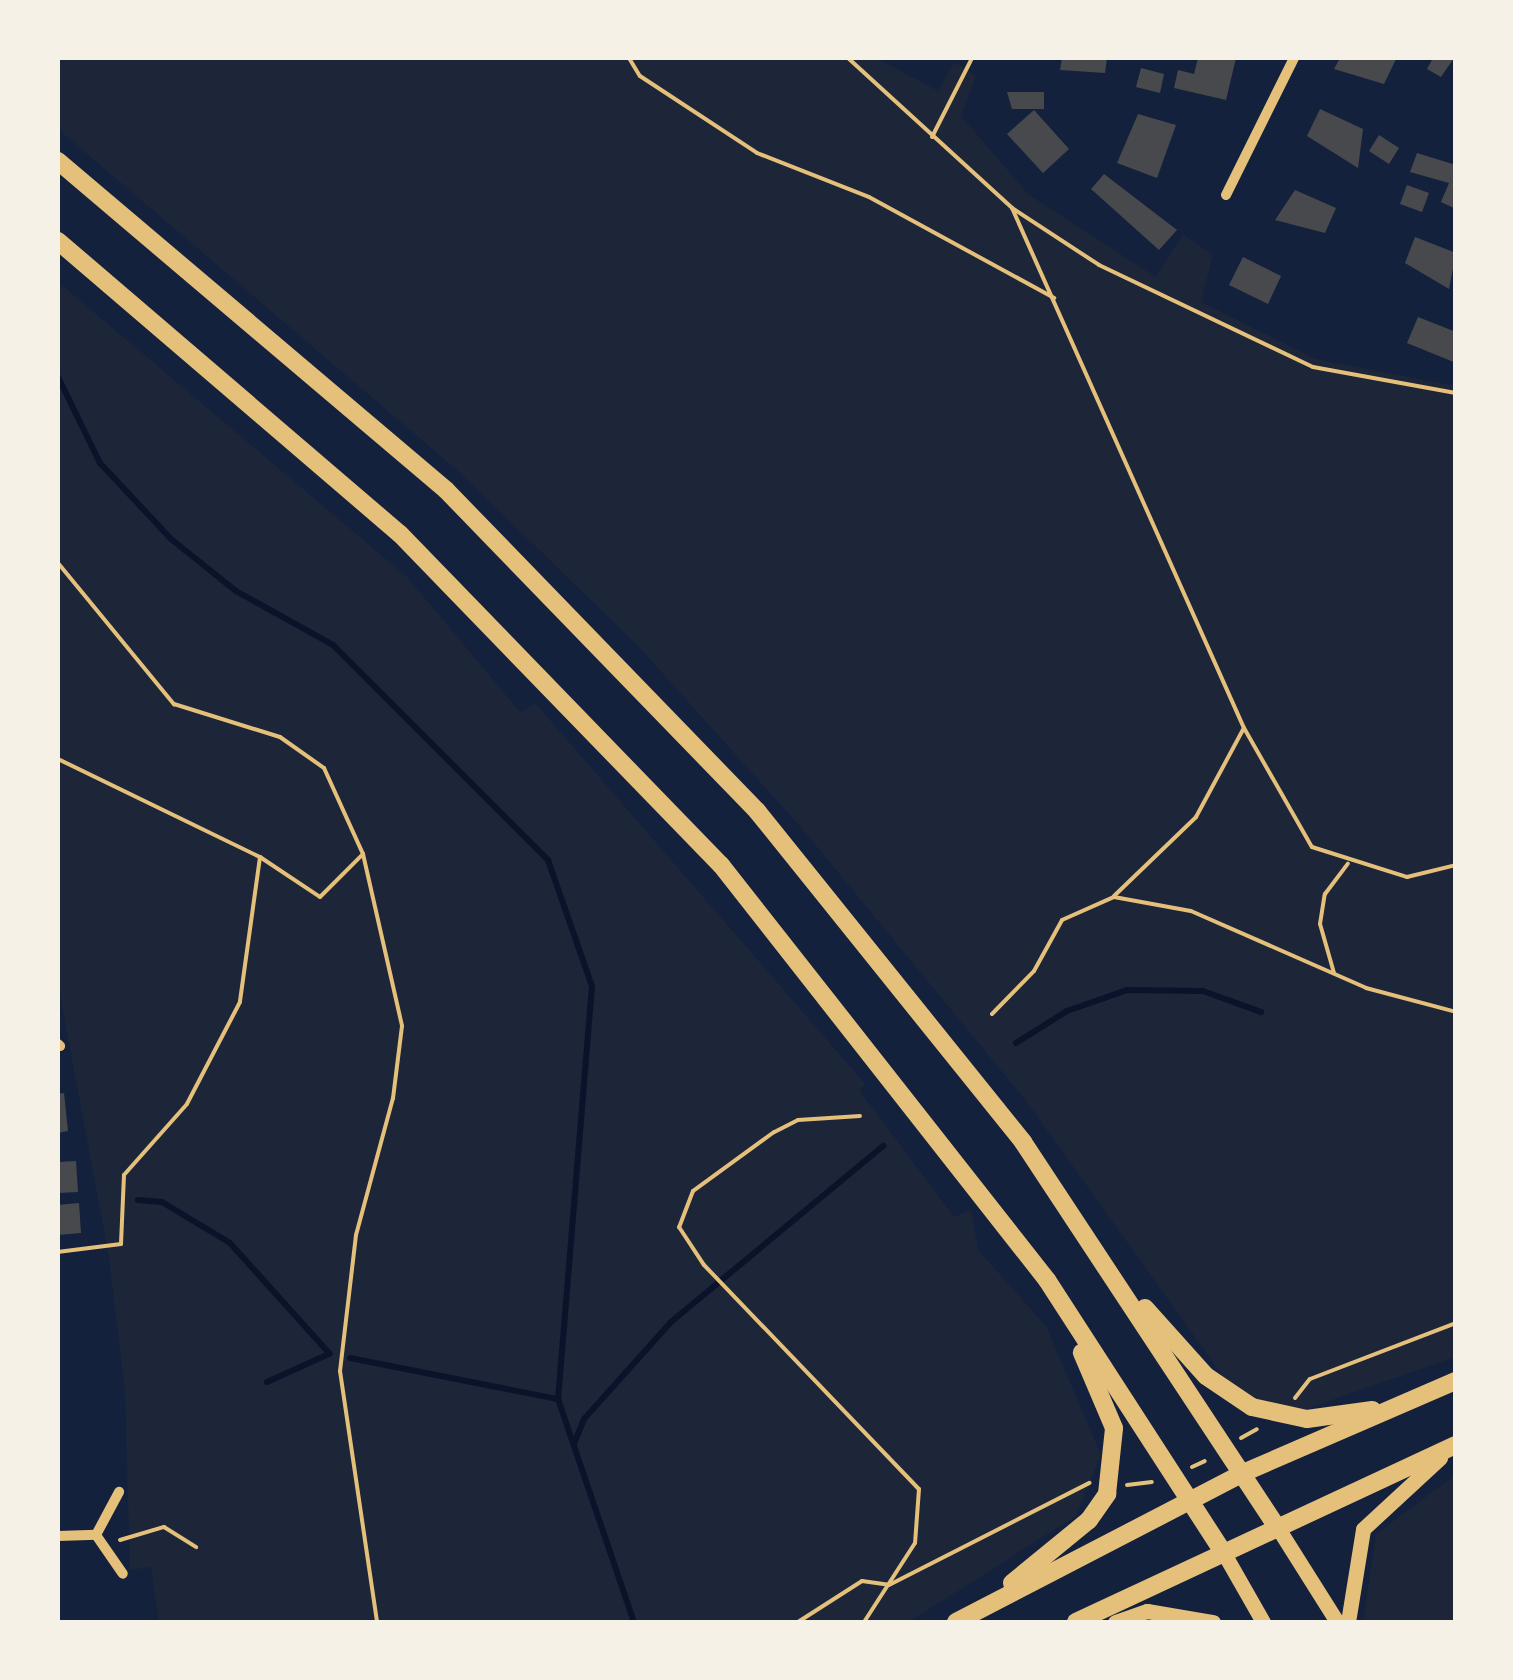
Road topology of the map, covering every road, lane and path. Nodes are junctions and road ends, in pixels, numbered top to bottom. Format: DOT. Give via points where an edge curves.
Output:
graph roads {
  1 [pos="629,58"];
  2 [pos="848,58"];
  3 [pos="972,58"];
  4 [pos="1294,58"];
  5 [pos="932,137"];
  6 [pos="58,161"];
  7 [pos="1226,195"];
  8 [pos="1012,208"];
  9 [pos="58,241"];
  10 [pos="1054,298"];
  11 [pos="1456,394"];
  12 [pos="58,563"];
  13 [pos="1244,728"];
  14 [pos="58,758"];
  15 [pos="363,854"];
  16 [pos="260,858"];
  17 [pos="1348,864"];
  18 [pos="1456,865"];
  19 [pos="1114,897"];
  20 [pos="1335,975"];
  21 [pos="1456,1012"];
  22 [pos="992,1014"];
  23 [pos="860,1116"];
  24 [pos="58,1252"];
  25 [pos="1111,1271"];
  26 [pos="1047,1280"];
  27 [pos="1456,1323"];
  28 [pos="1456,1381"];
  29 [pos="1404,1404"];
  30 [pos="1288,1408"];
  31 [pos="1269,1422"];
  32 [pos="1241,1438"];
  33 [pos="1456,1446"];
  34 [pos="1205,1462"];
  35 [pos="1192,1467"];
  36 [pos="1243,1473"];
  37 [pos="1100,1482"];
  38 [pos="1152,1482"];
  39 [pos="1118,1486"];
  40 [pos="119,1492"];
  41 [pos="1188,1502"];
  42 [pos="1276,1525"];
  43 [pos="96,1535"];
  44 [pos="58,1536"];
  45 [pos="196,1547"];
  46 [pos="1222,1550"];
  47 [pos="123,1574"];
  48 [pos="889,1585"];
  49 [pos="981,1608"];
  50 [pos="377,1622"];
  51 [pos="798,1622"];
  52 [pos="864,1622"];
  53 [pos="956,1622"];
  54 [pos="1076,1622"];
  55 [pos="1115,1622"];
  56 [pos="1214,1622"];
  57 [pos="1263,1622"];
  58 [pos="1337,1622"];
  59 [pos="1348,1622"];
  1 -- 10 [label="path" via="655,88 757,153 870,196"];
  2 -- 5 [label="path"];
  3 -- 5 [label="path"];
  4 -- 7 [label="street"];
  5 -- 8 [label="path"];
  6 -- 25 [label="main road" via="357,410 644,688 856,927"];
  8 -- 10 [label="path"];
  8 -- 11 [label="path" via="1099,265 1313,367"];
  9 -- 26 [label="main road" via="275,420 528,658 815,976"];
  10 -- 13 [label="path"];
  12 -- 15 [label="path" via="174,704 280,737 324,768"];
  13 -- 17 [label="path" via="1312,847"];
  13 -- 19 [label="path" via="1196,817"];
  14 -- 16 [label="path"];
  15 -- 16 [label="path" via="320,897"];
  15 -- 50 [label="path" via="402,1026 394,1098 356,1235 340,1371"];
  16 -- 24 [label="path" via="240,1002 187,1104 124,1175 121,1244"];
  17 -- 18 [label="path" via="1407,876"];
  17 -- 20 [label="path" via="1325,894 1320,924"];
  19 -- 20 [label="path" via="1191,911"];
  19 -- 22 [label="path" via="1062,920 1034,971"];
  20 -- 21 [label="path"];
  23 -- 48 [label="path" via="798,1120 694,1190 679,1227 704,1265 919,1489 915,1542"];
  25 -- 29 [label="main road" via="1206,1376 1252,1407 1307,1420"];
  25 -- 36 [label="main road"];
  26 -- 41 [label="main road"];
  26 -- 49 [label="main road" via="1107,1407 1114,1468 1089,1520"];
  27 -- 30 [label="path" via="1310,1379"];
  28 -- 29 [label="main road"];
  29 -- 36 [label="main road"];
  31 -- 32 [label="path"];
  33 -- 42 [label="main road"];
  33 -- 59 [label="main road" via="1364,1529 1352,1555"];
  34 -- 35 [label="path"];
  36 -- 41 [label="main road"];
  36 -- 42 [label="main road"];
  37 -- 48 [label="path" via="1057,1492"];
  38 -- 39 [label="path"];
  40 -- 43 [label="street"];
  41 -- 46 [label="main road"];
  41 -- 49 [label="main road"];
  42 -- 46 [label="main road"];
  42 -- 58 [label="main road"];
  43 -- 44 [label="street"];
  43 -- 45 [label="path" via="120,1540 164,1527"];
  43 -- 47 [label="street"];
  46 -- 54 [label="main road"];
  46 -- 57 [label="main road"];
  48 -- 51 [label="path" via="862,1581"];
  48 -- 52 [label="path"];
  49 -- 53 [label="main road"];
  55 -- 56 [label="main road" via="1147,1611"];
}
